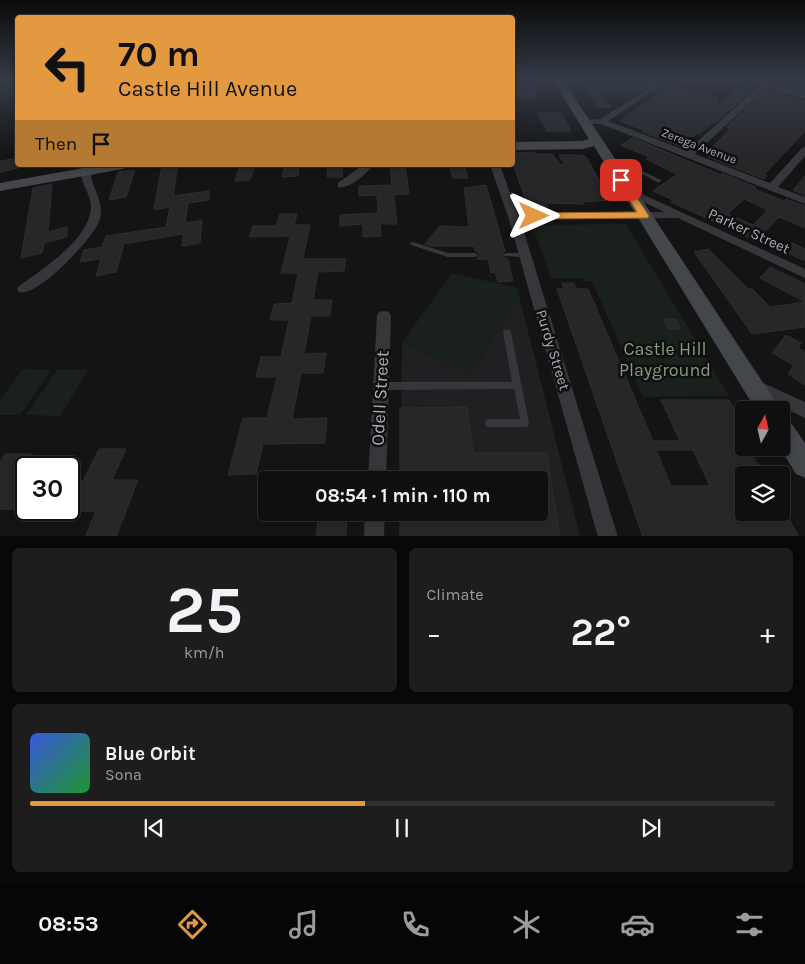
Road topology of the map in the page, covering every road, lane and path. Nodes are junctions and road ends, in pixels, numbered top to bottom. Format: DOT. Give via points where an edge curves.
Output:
graph roads {
  1 [pos="573,105"];
  2 [pos="627,105"];
  3 [pos="743,105"];
  4 [pos="602,121"];
  5 [pos="583,122"];
  6 [pos="515,137"];
  7 [pos="596,141"];
  8 [pos="515,146"];
  9 [pos="805,150"];
  10 [pos="689,155"];
  11 [pos="60,167"];
  12 [pos="108,167"];
  13 [pos="366,167"];
  14 [pos="496,167"];
  15 [pos="614,169"];
  16 [pos="86,170"];
  17 [pos="33,175"];
  18 [pos="0,177"];
  19 [pos="659,181"];
  20 [pos="342,185"];
  21 [pos="0,186"];
  22 [pos="771,188"];
  23 [pos="628,191"];
  24 [pos="805,201"];
  25 [pos="680,215"];
  26 [pos="513,216"];
  27 [pos="644,216"];
  28 [pos="413,244"];
  29 [pos="476,255"];
  30 [pos="506,255"];
  31 [pos="524,255"];
  32 [pos="805,274"];
  33 [pos="24,289"];
  34 [pos="384,316"];
  35 [pos="507,332"];
  36 [pos="517,385"];
  37 [pos="381,386"];
  38 [pos="754,386"];
  39 [pos="763,401"];
  40 [pos="805,410"];
  41 [pos="489,423"];
  42 [pos="790,442"];
  43 [pos="805,465"];
  44 [pos="376,471"];
  45 [pos="375,521"];
  46 [pos="374,536"];
  47 [pos="608,536"];
  1 -- 5 [label="main road"];
  2 -- 4 [label="street"];
  3 -- 10 [label="street"];
  4 -- 5 [label="street, Zerega Avenue"];
  4 -- 10 [label="street, Zerega Avenue"];
  5 -- 7 [label="main road"];
  6 -- 7 [label="main road" via="579,137"];
  7 -- 8 [label="main road" via="583,145"];
  7 -- 15 [label="main road"];
  9 -- 22 [label="street"];
  10 -- 22 [label="street, Zerega Avenue"];
  11 -- 17 [label="main road"];
  12 -- 16 [label="main road"];
  13 -- 20 [label="street"];
  14 -- 26 [label="street, Purdy Street"];
  15 -- 19 [label="lane" via="634,168"];
  15 -- 23 [label="main road"];
  16 -- 17 [label="main road"];
  16 -- 33 [label="street" via="84,179 96,208 92,226 73,249"];
  17 -- 18 [label="main road"];
  17 -- 21 [label="main road"];
  22 -- 24 [label="street, Zerega Avenue"];
  23 -- 25 [label="street, Parker Street"];
  23 -- 27 [label="main road"];
  25 -- 27 [label="street, Parker Street"];
  25 -- 32 [label="street, Parker Street"];
  26 -- 27 [label="street, Parker Street"];
  26 -- 31 [label="street, Purdy Street"];
  27 -- 38 [label="main road"];
  28 -- 29 [label="lane" via="448,255"];
  30 -- 31 [label="lane"];
  31 -- 47 [label="street, Purdy Street"];
  34 -- 37 [label="street, Odell Street"];
  35 -- 36 [label="lane"];
  36 -- 37 [label="lane"];
  36 -- 41 [label="lane" via="525,423"];
  37 -- 44 [label="street, Odell Street"];
  38 -- 39 [label="main road"];
  38 -- 40 [label="street"];
  42 -- 43 [label="main road"];
  45 -- 46 [label="street"];
}
